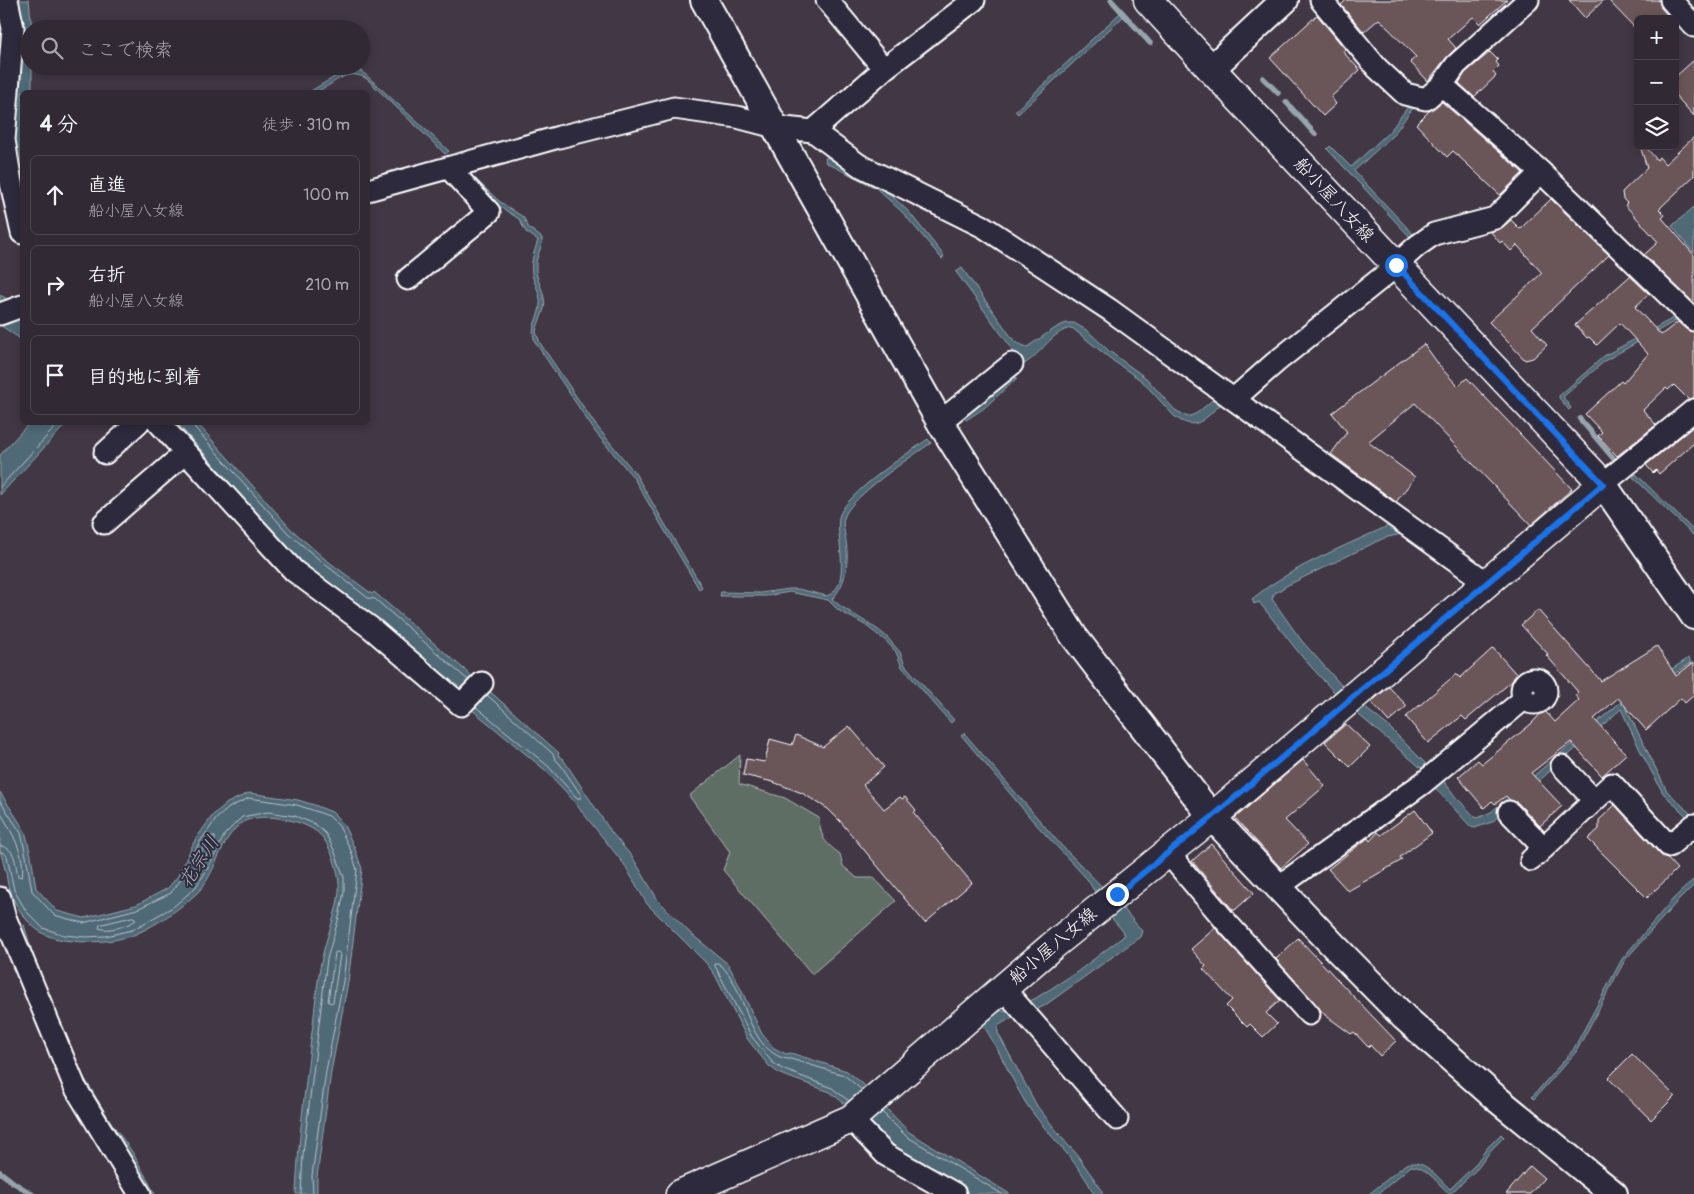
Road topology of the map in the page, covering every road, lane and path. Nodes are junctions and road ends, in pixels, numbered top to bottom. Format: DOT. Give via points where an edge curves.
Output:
graph roads {
  1 [pos="7,0"];
  2 [pos="704,0"];
  3 [pos="827,0"];
  4 [pos="974,0"];
  5 [pos="1148,0"];
  6 [pos="1285,0"];
  7 [pos="1321,0"];
  8 [pos="1528,0"];
  9 [pos="1671,0"];
  10 [pos="1694,26"];
  11 [pos="884,69"];
  12 [pos="1211,69"];
  13 [pos="1442,85"];
  14 [pos="775,127"];
  15 [pos="813,131"];
  16 [pos="449,168"];
  17 [pos="1541,172"];
  18 [pos="370,189"];
  19 [pos="20,225"];
  20 [pos="1396,265"];
  21 [pos="408,279"];
  22 [pos="20,307"];
  23 [pos="0,314"];
  24 [pos="1694,320"];
  25 [pos="1012,364"];
  26 [pos="1234,399"];
  27 [pos="1693,413"];
  28 [pos="940,422"];
  29 [pos="136,425"];
  30 [pos="161,425"];
  31 [pos="106,453"];
  32 [pos="185,453"];
  33 [pos="1603,484"];
  34 [pos="104,523"];
  35 [pos="1487,583"];
  36 [pos="1694,616"];
  37 [pos="482,683"];
  38 [pos="1524,699"];
  39 [pos="1562,766"];
  40 [pos="1594,800"];
  41 [pos="1509,812"];
  42 [pos="1212,817"];
  43 [pos="1694,825"];
  44 [pos="1168,853"];
  45 [pos="1278,887"];
  46 [pos="0,898"];
  47 [pos="1015,1001"];
  48 [pos="1308,1014"];
  49 [pos="852,1117"];
  50 [pos="1116,1119"];
  51 [pos="946,1192"];
  52 [pos="140,1194"];
  53 [pos="680,1194"];
  54 [pos="1614,1194"];
  1 -- 19 [label="street" via="13,28 4,140"];
  2 -- 14 [label="street"];
  3 -- 11 [label="street"];
  4 -- 11 [label="street"];
  5 -- 12 [label="main road, 船小屋八女線"];
  6 -- 12 [label="street"];
  7 -- 13 [label="street" via="1377,68 1406,94 1426,99"];
  8 -- 13 [label="street" via="1456,66"];
  9 -- 10 [label="street"];
  11 -- 15 [label="street"];
  12 -- 20 [label="main road, 船小屋八女線"];
  13 -- 17 [label="street"];
  14 -- 15 [label="street"];
  14 -- 16 [label="street" via="737,117 674,108"];
  14 -- 28 [label="street"];
  15 -- 26 [label="street" via="859,165 984,227 1110,310"];
  16 -- 18 [label="street"];
  16 -- 21 [label="street" via="489,212"];
  17 -- 20 [label="street" via="1495,218 1434,234"];
  17 -- 24 [label="street"];
  20 -- 26 [label="street"];
  20 -- 33 [label="main road, 船小屋八女線"];
  22 -- 23 [label="street"];
  25 -- 28 [label="street"];
  26 -- 35 [label="street"];
  27 -- 33 [label="street"];
  28 -- 42 [label="street" via="1069,630"];
  29 -- 31 [label="street"];
  30 -- 32 [label="street"];
  32 -- 34 [label="street"];
  32 -- 37 [label="street" via="294,570 371,628 461,705"];
  33 -- 35 [label="main road, 船小屋八女線"];
  33 -- 36 [label="street"];
  35 -- 42 [label="main road, 船小屋八女線"];
  38 -- 45 [label="street" via="1422,782"];
  39 -- 40 [label="street"];
  40 -- 41 [label="street" via="1537,854"];
  40 -- 43 [label="street" via="1612,784 1669,846"];
  42 -- 44 [label="main road, 船小屋八女線"];
  42 -- 45 [label="street"];
  44 -- 47 [label="main road, 船小屋八女線" via="1109,901"];
  44 -- 48 [label="street"];
  45 -- 54 [label="street" via="1404,1017 1497,1100"];
  46 -- 52 [label="street" via="4,915 75,1086"];
  47 -- 49 [label="main road, 船小屋八女線"];
  47 -- 50 [label="street"];
  49 -- 51 [label="street" via="886,1155"];
  49 -- 53 [label="main road, 船小屋八女線"];
}
